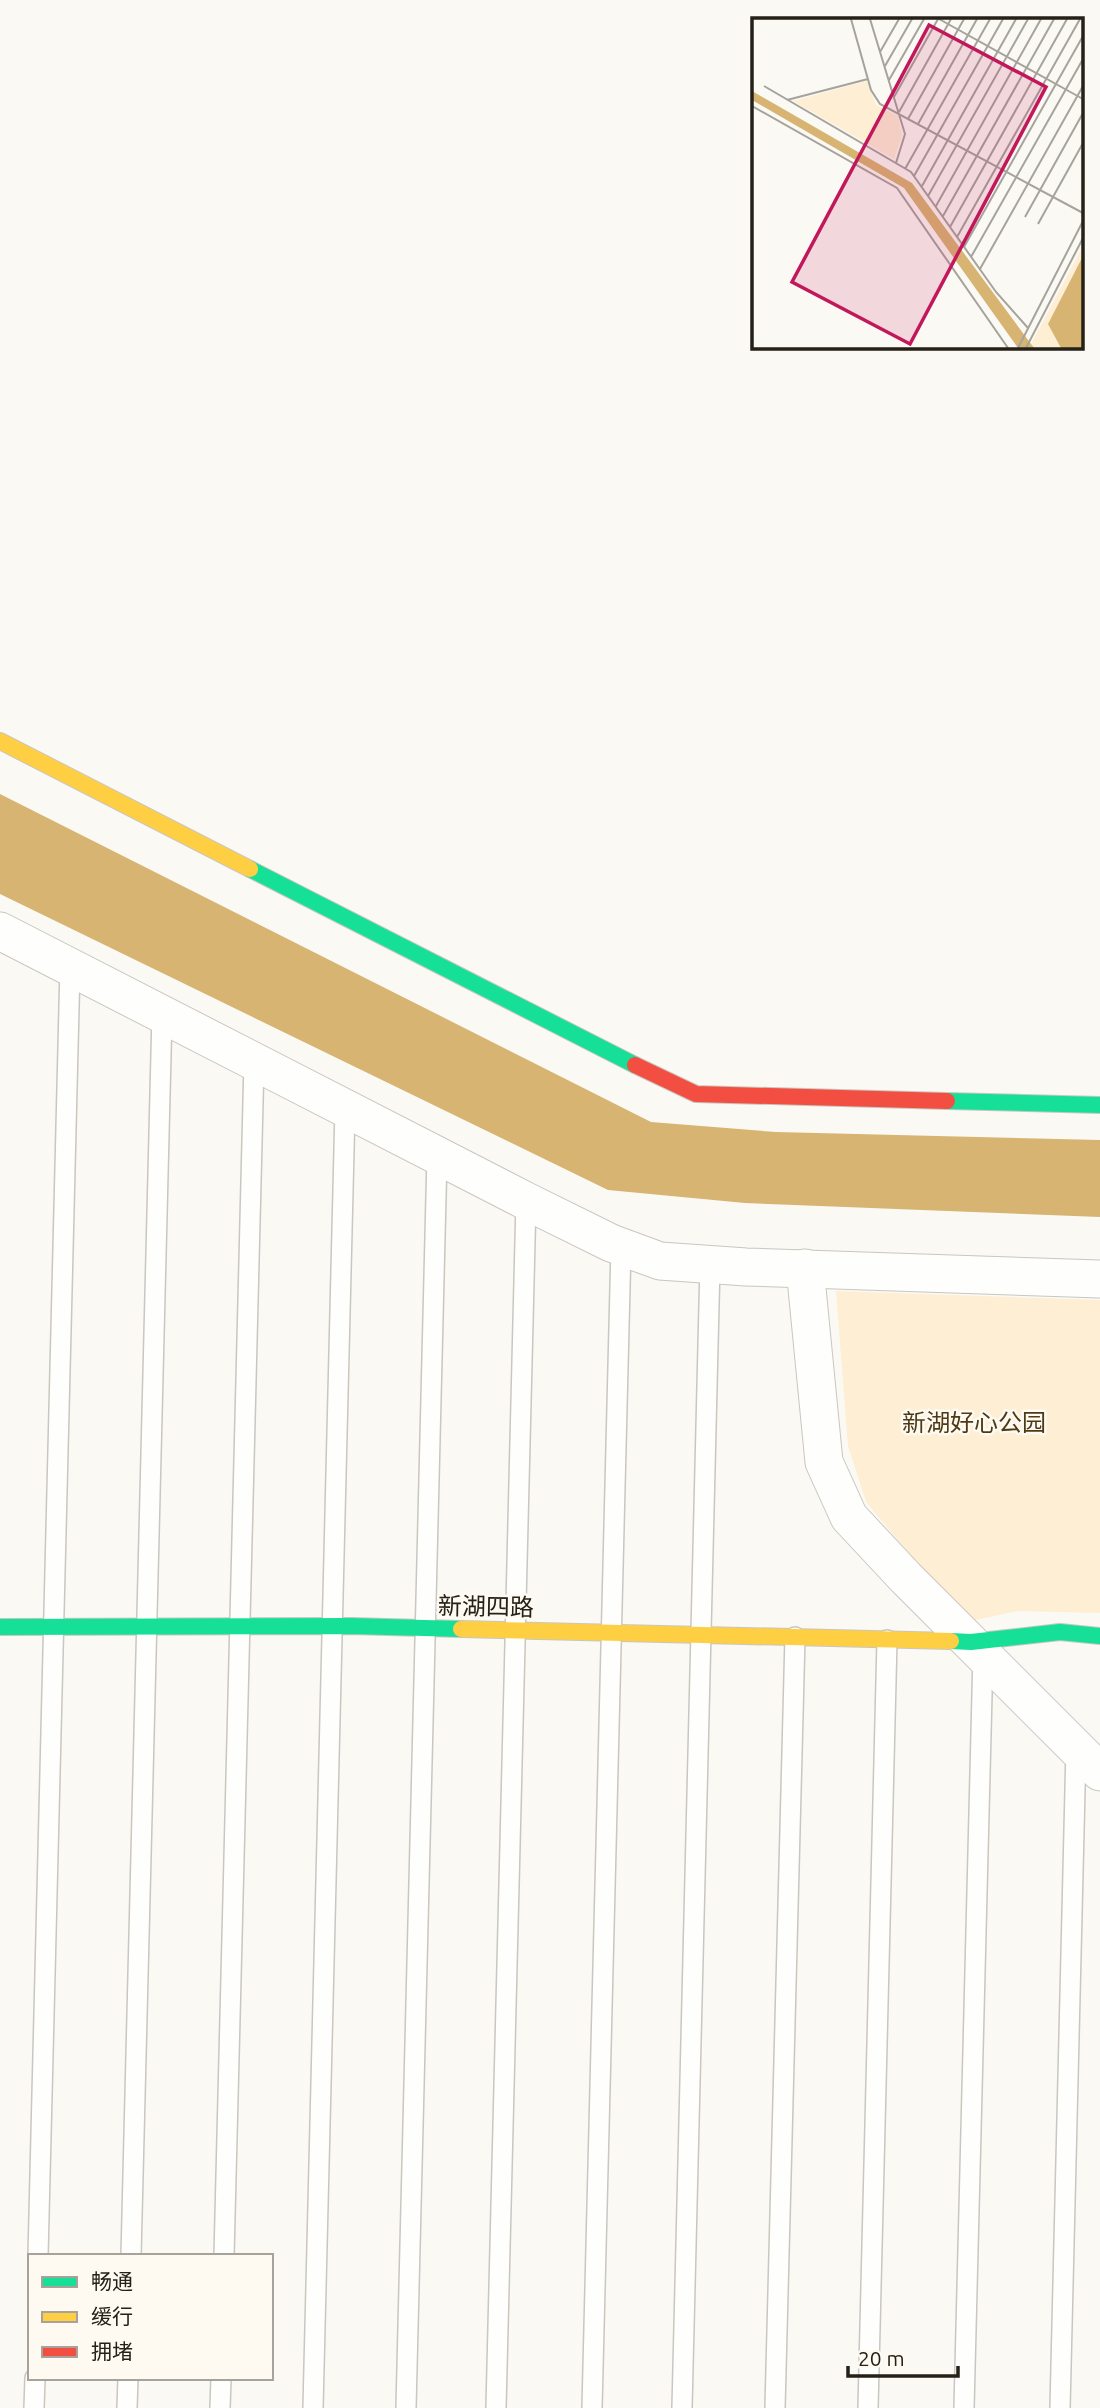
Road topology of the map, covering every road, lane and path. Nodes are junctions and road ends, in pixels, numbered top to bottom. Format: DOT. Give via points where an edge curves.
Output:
graph roads {
  1 [pos="0,741"];
  2 [pos="0,931"];
  3 [pos="70,967"];
  4 [pos="162,1014"];
  5 [pos="254,1062"];
  6 [pos="1100,1105"];
  7 [pos="345,1109"];
  8 [pos="437,1156"];
  9 [pos="526,1201"];
  10 [pos="621,1247"];
  11 [pos="710,1264"];
  12 [pos="805,1268"];
  13 [pos="1100,1279"];
  14 [pos="146,1626"];
  15 [pos="240,1626"];
  16 [pos="333,1626"];
  17 [pos="0,1627"];
  18 [pos="53,1627"];
  19 [pos="426,1628"];
  20 [pos="516,1631"];
  21 [pos="611,1633"];
  22 [pos="702,1635"];
  23 [pos="1100,1636"];
  24 [pos="795,1637"];
  25 [pos="887,1640"];
  26 [pos="977,1648"];
  27 [pos="1088,1760"];
  28 [pos="38,2254"];
  29 [pos="131,2254"];
  30 [pos="224,2254"];
  31 [pos="35,2380"];
  32 [pos="128,2380"];
  33 [pos="221,2380"];
  34 [pos="34,2408"];
  35 [pos="127,2408"];
  36 [pos="220,2408"];
  37 [pos="313,2408"];
  38 [pos="406,2408"];
  39 [pos="496,2408"];
  40 [pos="592,2408"];
  41 [pos="682,2408"];
  42 [pos="775,2408"];
  43 [pos="868,2408"];
  44 [pos="964,2408"];
  45 [pos="1060,2408"];
  1 -- 6 [label="street" via="696,1094"];
  2 -- 3 [label="street"];
  3 -- 4 [label="street"];
  3 -- 18 [label="lane"];
  4 -- 5 [label="street"];
  4 -- 14 [label="lane"];
  5 -- 7 [label="street"];
  5 -- 15 [label="lane"];
  7 -- 8 [label="street"];
  7 -- 16 [label="lane"];
  8 -- 9 [label="street"];
  8 -- 19 [label="lane"];
  9 -- 10 [label="street"];
  9 -- 20 [label="lane"];
  10 -- 11 [label="street" via="660,1261"];
  10 -- 21 [label="lane"];
  11 -- 12 [label="street"];
  11 -- 22 [label="lane"];
  12 -- 13 [label="street"];
  12 -- 26 [label="street" via="824,1462 849,1517"];
  14 -- 15 [label="street, 新湖四路"];
  14 -- 18 [label="street, 新湖四路"];
  14 -- 29 [label="lane"];
  15 -- 16 [label="street, 新湖四路"];
  15 -- 30 [label="lane"];
  16 -- 19 [label="street, 新湖四路"];
  16 -- 37 [label="lane"];
  17 -- 18 [label="street, 新湖四路"];
  18 -- 28 [label="lane"];
  19 -- 20 [label="street, 新湖四路"];
  19 -- 38 [label="lane"];
  20 -- 21 [label="street, 新湖四路"];
  20 -- 39 [label="lane"];
  21 -- 22 [label="street, 新湖四路"];
  21 -- 40 [label="lane"];
  22 -- 24 [label="street, 新湖四路"];
  22 -- 41 [label="lane"];
  23 -- 26 [label="street, 新湖四路" via="1060,1632"];
  24 -- 25 [label="street, 新湖四路"];
  24 -- 42 [label="lane"];
  25 -- 26 [label="street, 新湖四路"];
  25 -- 43 [label="lane"];
  26 -- 27 [label="street"];
  26 -- 44 [label="lane"];
  27 -- 45 [label="lane"];
  31 -- 34 [label="lane"];
  32 -- 35 [label="lane"];
  33 -- 36 [label="lane"];
}
